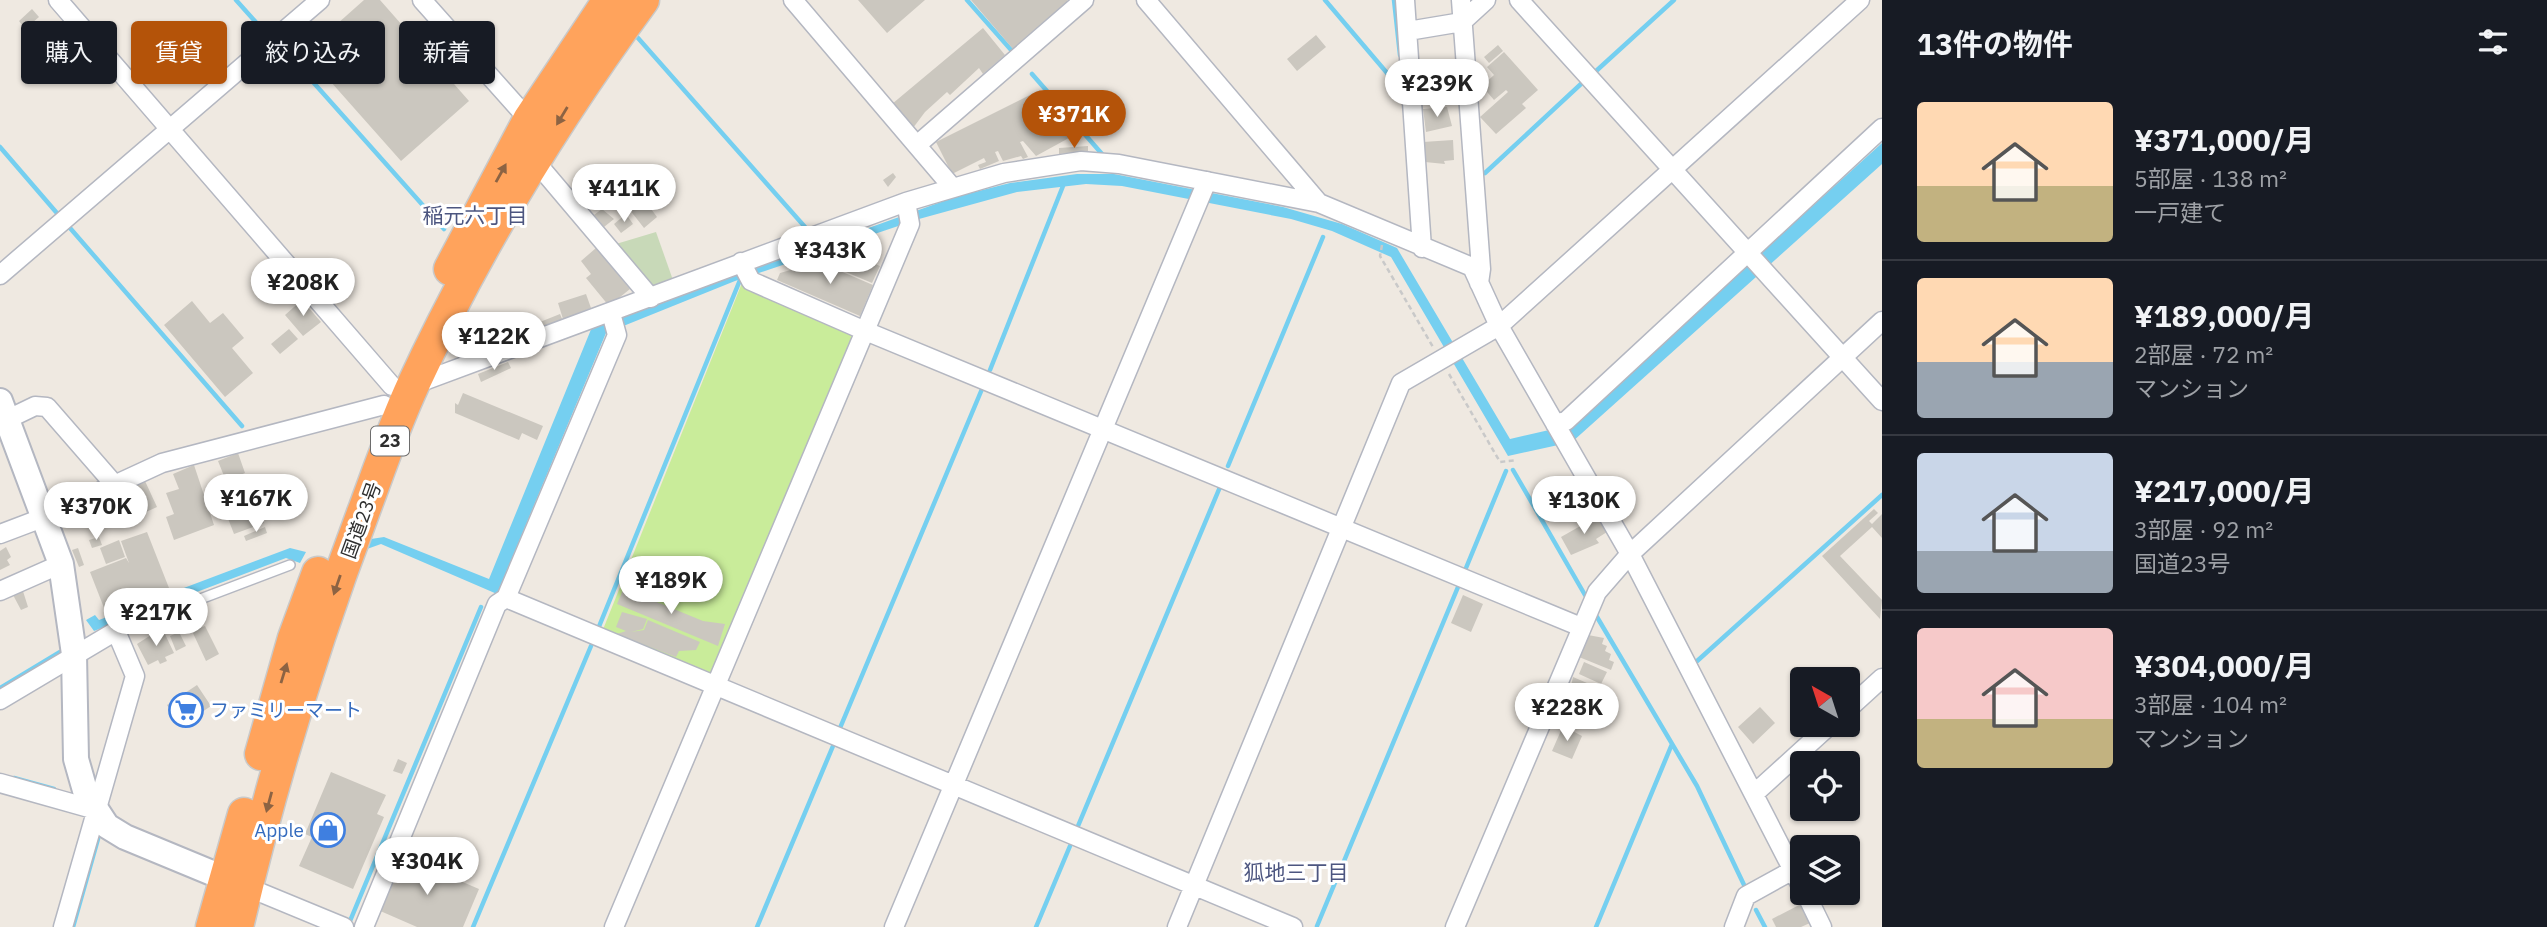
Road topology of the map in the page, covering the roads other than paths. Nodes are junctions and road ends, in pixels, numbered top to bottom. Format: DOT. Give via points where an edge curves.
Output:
graph roads {
  1 [pos="58,0"];
  2 [pos="320,0"];
  3 [pos="422,0"];
  4 [pos="609,0"];
  5 [pos="643,0"];
  6 [pos="793,0"];
  7 [pos="1084,0"];
  8 [pos="1146,0"];
  9 [pos="1405,0"];
  10 [pos="1461,0"];
  11 [pos="1486,0"];
  12 [pos="1519,0"];
  13 [pos="1860,0"];
  14 [pos="1462,22"];
  15 [pos="1408,31"];
  16 [pos="529,120"];
  17 [pos="169,127"];
  18 [pos="1882,128"];
  19 [pos="917,145"];
  20 [pos="534,161"];
  21 [pos="1673,170"];
  22 [pos="1206,181"];
  23 [pos="953,188"];
  24 [pos="906,202"];
  25 [pos="1319,203"];
  26 [pos="1422,248"];
  27 [pos="1747,252"];
  28 [pos="741,262"];
  29 [pos="0,275"];
  30 [pos="1478,284"];
  31 [pos="651,298"];
  32 [pos="611,313"];
  33 [pos="1882,321"];
  34 [pos="1499,326"];
  35 [pos="863,330"];
  36 [pos="1842,357"];
  37 [pos="396,392"];
  38 [pos="1882,401"];
  39 [pos="4,410"];
  40 [pos="1555,424"];
  41 [pos="1102,427"];
  42 [pos="114,484"];
  43 [pos="45,517"];
  44 [pos="1342,526"];
  45 [pos="0,534"];
  46 [pos="1630,554"];
  47 [pos="61,564"];
  48 [pos="290,565"];
  49 [pos="0,591"];
  50 [pos="506,598"];
  51 [pos="1581,627"];
  52 [pos="116,631"];
  53 [pos="74,654"];
  54 [pos="1882,678"];
  55 [pos="716,688"];
  56 [pos="1860,698"];
  57 [pos="0,700"];
  58 [pos="1817,737"];
  59 [pos="0,783"];
  60 [pos="953,786"];
  61 [pos="1755,793"];
  62 [pos="96,810"];
  63 [pos="1790,864"];
  64 [pos="1790,872"];
  65 [pos="236,883"];
  66 [pos="1194,887"];
  67 [pos="1811,905"];
  68 [pos="62,927"];
  69 [pos="212,927"];
  70 [pos="237,927"];
  71 [pos="344,927"];
  72 [pos="364,927"];
  73 [pos="614,927"];
  74 [pos="894,927"];
  75 [pos="1177,927"];
  76 [pos="1293,927"];
  77 [pos="1455,927"];
  78 [pos="1734,927"];
  79 [pos="1822,927"];
  1 -- 17 [label="street"];
  2 -- 17 [label="street"];
  3 -- 16 [label="street"];
  4 -- 16 [label="highway, 国道23号 / 23"];
  5 -- 20 [label="highway, 国道23号 / 23, one-way"];
  6 -- 19 [label="street"];
  7 -- 19 [label="street"];
  8 -- 25 [label="street"];
  9 -- 15 [label="street"];
  10 -- 14 [label="street"];
  11 -- 14 [label="street"];
  12 -- 21 [label="street"];
  13 -- 21 [label="street"];
  14 -- 15 [label="street"];
  14 -- 30 [label="street" via="1481,269"];
  15 -- 26 [label="street"];
  37 -- 16 [label="highway, 国道23号 / 23, one-way" via="471,226"];
  17 -- 29 [label="street"];
  17 -- 37 [label="street"];
  18 -- 27 [label="street"];
  19 -- 23 [label="street"];
  20 -- 31 [label="street"];
  20 -- 37 [label="highway, 国道23号 / 23"];
  21 -- 27 [label="street"];
  21 -- 34 [label="street"];
  22 -- 23 [label="street" via="1119,163 1081,161 1004,173"];
  22 -- 25 [label="street"];
  22 -- 41 [label="street"];
  23 -- 24 [label="street"];
  24 -- 28 [label="street"];
  24 -- 35 [label="street" via="910,224"];
  25 -- 26 [label="street"];
  26 -- 30 [label="street" via="1472,267"];
  27 -- 36 [label="street"];
  27 -- 40 [label="street" via="1566,421"];
  28 -- 31 [label="street"];
  28 -- 35 [label="street" via="751,281"];
  30 -- 34 [label="street"];
  31 -- 32 [label="street"];
  32 -- 37 [label="street"];
  32 -- 50 [label="street" via="618,335"];
  33 -- 36 [label="street"];
  34 -- 40 [label="street"];
  34 -- 44 [label="street" via="1402,383"];
  35 -- 41 [label="street"];
  35 -- 55 [label="street"];
  36 -- 38 [label="street"];
  36 -- 46 [label="street"];
  37 -- 42 [label="street" via="162,463"];
  37 -- 65 [label="highway, 国道23号 / 23" via="346,496 294,638"];
  39 -- 42 [label="street" via="47,407"];
  39 -- 43 [label="street"];
  40 -- 46 [label="street"];
  41 -- 44 [label="street"];
  41 -- 60 [label="street"];
  42 -- 43 [label="street"];
  43 -- 45 [label="street"];
  43 -- 47 [label="street"];
  44 -- 51 [label="street"];
  44 -- 66 [label="street"];
  46 -- 51 [label="street" via="1597,592"];
  46 -- 61 [label="street"];
  47 -- 49 [label="street"];
  47 -- 53 [label="street"];
  48 -- 52 [label="lane"];
  50 -- 55 [label="street"];
  50 -- 72 [label="street" via="497,604"];
  51 -- 77 [label="street"];
  52 -- 53 [label="street"];
  52 -- 62 [label="street" via="135,676"];
  53 -- 57 [label="street"];
  53 -- 62 [label="street" via="76,759"];
  54 -- 56 [label="street"];
  55 -- 60 [label="street"];
  55 -- 73 [label="street"];
  58 -- 61 [label="street"];
  59 -- 62 [label="street"];
  60 -- 66 [label="street"];
  60 -- 74 [label="street"];
  61 -- 63 [label="street"];
  62 -- 65 [label="street" via="107,826 125,837"];
  62 -- 68 [label="street"];
  64 -- 78 [label="street" via="1746,896"];
  65 -- 69 [label="highway, 国道23号 / 23"];
  65 -- 70 [label="highway, 国道23号 / 23"];
  65 -- 71 [label="street"];
  66 -- 75 [label="street"];
  66 -- 76 [label="street"];
  67 -- 79 [label="street"];
}
